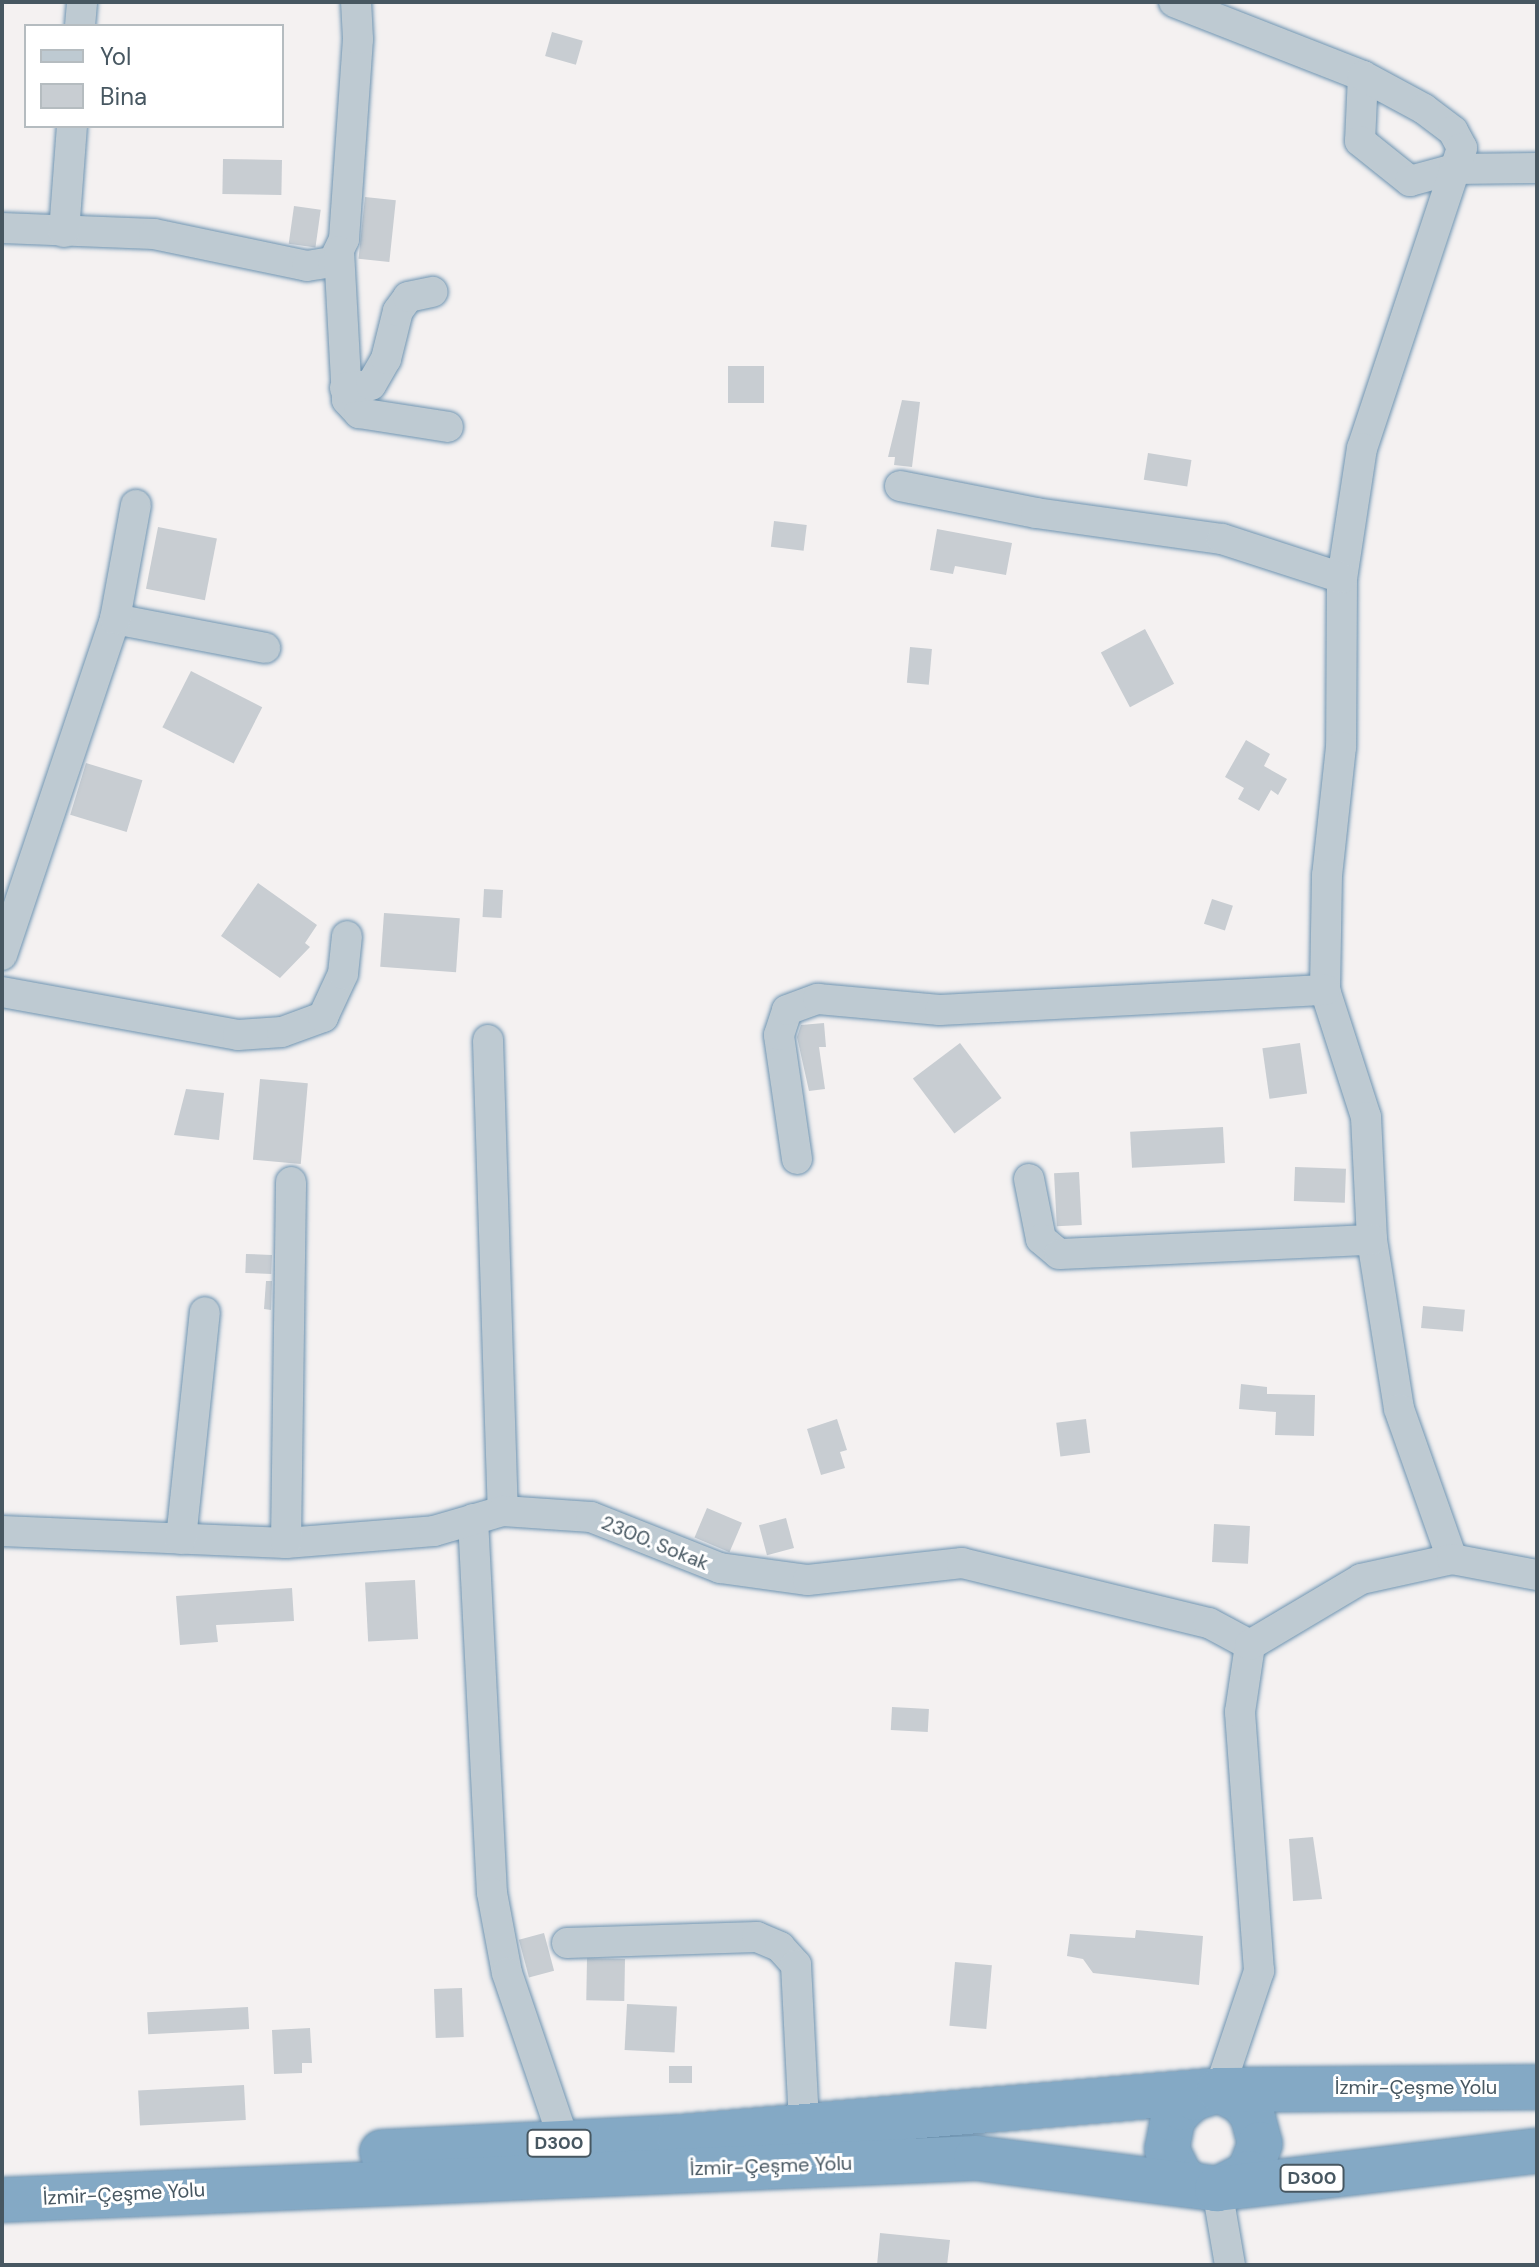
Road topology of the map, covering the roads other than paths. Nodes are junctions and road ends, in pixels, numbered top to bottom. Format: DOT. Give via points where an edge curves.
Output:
graph roads {
  1 [pos="82,2"];
  2 [pos="356,2"];
  3 [pos="1174,2"];
  4 [pos="80,24"];
  5 [pos="1363,76"];
  6 [pos="72,128"];
  7 [pos="1537,168"];
  8 [pos="1454,169"];
  9 [pos="2,228"];
  10 [pos="64,232"];
  11 [pos="339,251"];
  12 [pos="432,292"];
  13 [pos="345,388"];
  14 [pos="448,427"];
  15 [pos="900,486"];
  16 [pos="136,505"];
  17 [pos="1342,578"];
  18 [pos="115,619"];
  19 [pos="265,648"];
  20 [pos="347,936"];
  21 [pos="2,955"];
  22 [pos="1325,990"];
  23 [pos="2,992"];
  24 [pos="488,1040"];
  25 [pos="797,1159"];
  26 [pos="1029,1179"];
  27 [pos="291,1182"];
  28 [pos="1372,1240"];
  29 [pos="205,1312"];
  30 [pos="503,1511"];
  31 [pos="473,1519"];
  32 [pos="2,1531"];
  33 [pos="181,1539"];
  34 [pos="286,1543"];
  35 [pos="1452,1559"];
  36 [pos="1537,1575"];
  37 [pos="1250,1645"];
  38 [pos="567,1943"];
  39 [pos="1537,2087"];
  40 [pos="1219,2090"];
  41 [pos="804,2124"];
  42 [pos="565,2143"];
  43 [pos="1537,2151"];
  44 [pos="2,2171"];
  45 [pos="1217,2189"];
  46 [pos="2,2200"];
  47 [pos="1230,2265"];
  1 -- 4 [label="street"];
  2 -- 11 [label="street" via="357,54"];
  3 -- 5 [label="street"];
  5 -- 8 [label="street" via="1453,131 1462,148"];
  5 -- 8 [label="street" via="1360,141 1410,181"];
  6 -- 10 [label="street"];
  7 -- 8 [label="street"];
  8 -- 17 [label="street" via="1362,448"];
  9 -- 10 [label="street"];
  10 -- 11 [label="street" via="154,234 307,266 333,262"];
  11 -- 13 [label="street"];
  12 -- 13 [label="street" via="408,297 398,311 386,359 371,385"];
  13 -- 14 [label="street" via="347,400 359,413"];
  15 -- 17 [label="street" via="1222,539"];
  16 -- 18 [label="street"];
  17 -- 22 [label="street" via="1341,747 1327,875"];
  18 -- 19 [label="street"];
  18 -- 21 [label="street"];
  20 -- 23 [label="street" via="343,974 323,1017 282,1032 238,1035"];
  22 -- 25 [label="street" via="940,1010 818,999 787,1010 779,1035"];
  22 -- 28 [label="street" via="1366,1117"];
  24 -- 30 [label="street"];
  26 -- 28 [label="street" via="1041,1239 1059,1254"];
  27 -- 34 [label="street"];
  28 -- 35 [label="street" via="1399,1409"];
  29 -- 33 [label="street"];
  30 -- 31 [label="street, 2300. Sokak"];
  30 -- 37 [label="street, 2300. Sokak" via="591,1517 720,1568 808,1580 962,1563 1209,1623"];
  31 -- 34 [label="street, 2300. Sokak" via="434,1531"];
  31 -- 42 [label="street" via="492,1893 507,1973"];
  32 -- 33 [label="street, 2300. Sokak"];
  33 -- 34 [label="street, 2300. Sokak"];
  35 -- 36 [label="street"];
  35 -- 37 [label="street" via="1361,1579"];
  37 -- 40 [label="street" via="1240,1712 1259,1971"];
  38 -- 41 [label="street" via="757,1937 780,1947 796,1965"];
  39 -- 40 [label="highway, İzmir-Çeşme Yolu / D300"];
  40 -- 41 [label="highway, İzmir-Çeşme Yolu / D300"];
  40 -- 45 [label="highway" via="1241,2101 1252,2114 1260,2144 1249,2173"];
  40 -- 45 [label="highway" via="1182,2108 1173,2119 1167,2149 1180,2176 1192,2185"];
  41 -- 42 [label="highway, İzmir-Çeşme Yolu / D300"];
  42 -- 44 [label="highway, İzmir-Çeşme Yolu / D300"];
  43 -- 45 [label="highway, İzmir-Çeşme Yolu / D300"];
  45 -- 46 [label="highway, İzmir-Çeşme Yolu / D300" via="976,2158"];
  45 -- 47 [label="street"];
}
